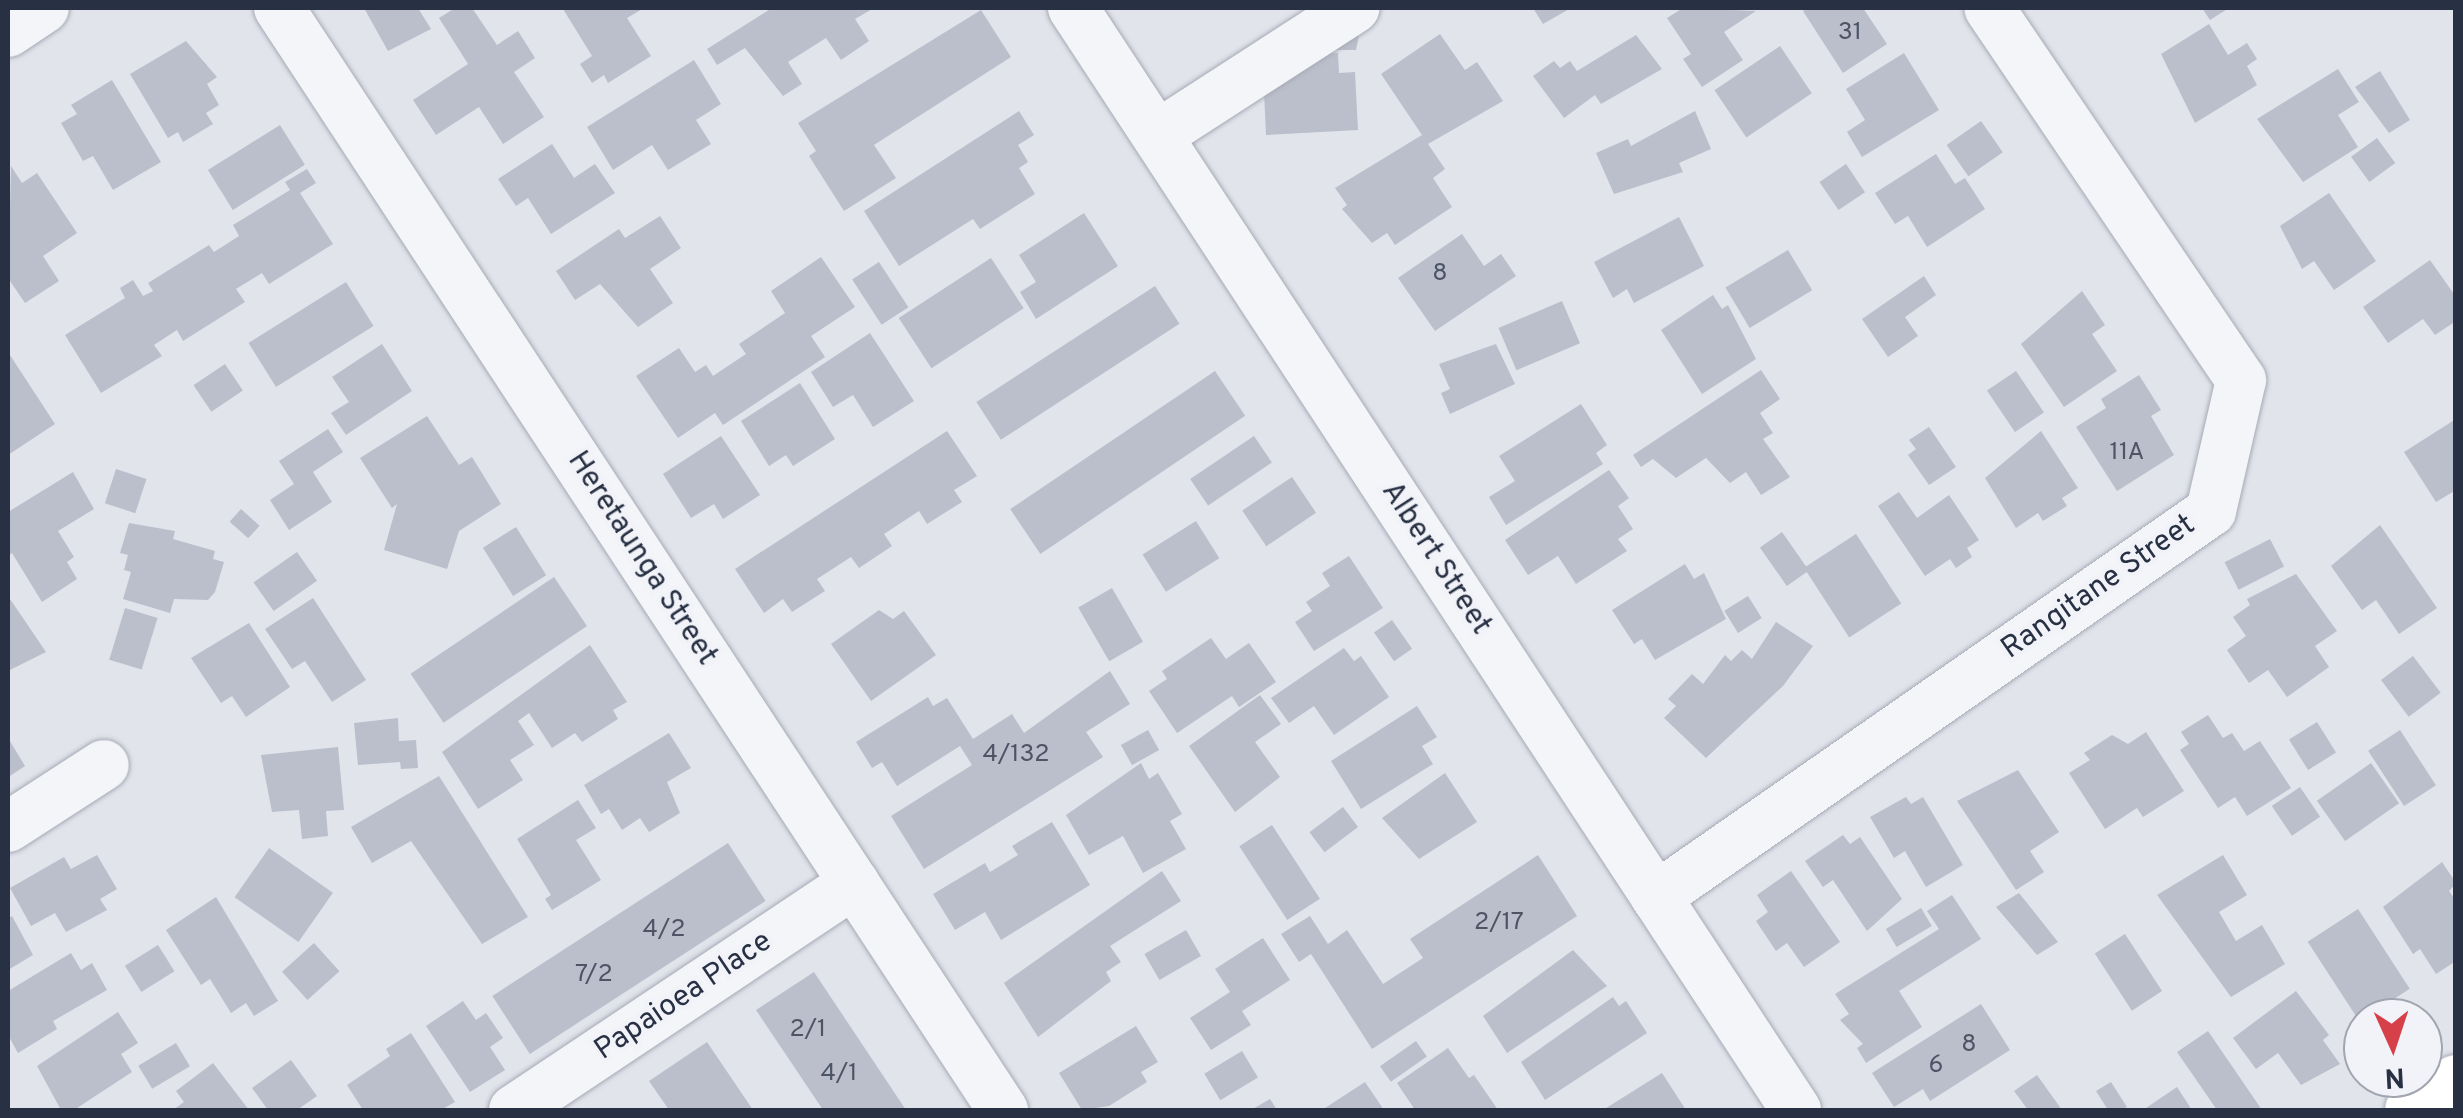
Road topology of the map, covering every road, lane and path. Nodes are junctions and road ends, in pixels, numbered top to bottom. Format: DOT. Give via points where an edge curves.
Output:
graph roads {
  1 [pos="44,8"];
  2 [pos="280,8"];
  3 [pos="1073,8"];
  4 [pos="1354,8"];
  5 [pos="1989,8"];
  6 [pos="8,32"];
  7 [pos="1158,135"];
  8 [pos="104,765"];
  9 [pos="8,827"];
  10 [pos="854,883"];
  11 [pos="1656,898"];
  12 [pos="2456,1082"];
  13 [pos="514,1110"];
  14 [pos="1003,1110"];
  15 [pos="1796,1110"];
  16 [pos="2412,1110"];
  1 -- 6 [label="street"];
  2 -- 10 [label="street, Heretaunga Street"];
  3 -- 7 [label="street, Albert Street"];
  4 -- 7 [label="street"];
  5 -- 11 [label="street, Rangitane Street" via="2242,380 2211,510"];
  7 -- 11 [label="street, Albert Street"];
  8 -- 9 [label="street"];
  10 -- 13 [label="street, Papaioea Place"];
  10 -- 14 [label="street, Heretaunga Street"];
  11 -- 15 [label="street, Albert Street"];
  12 -- 16 [label="main road"];
}
